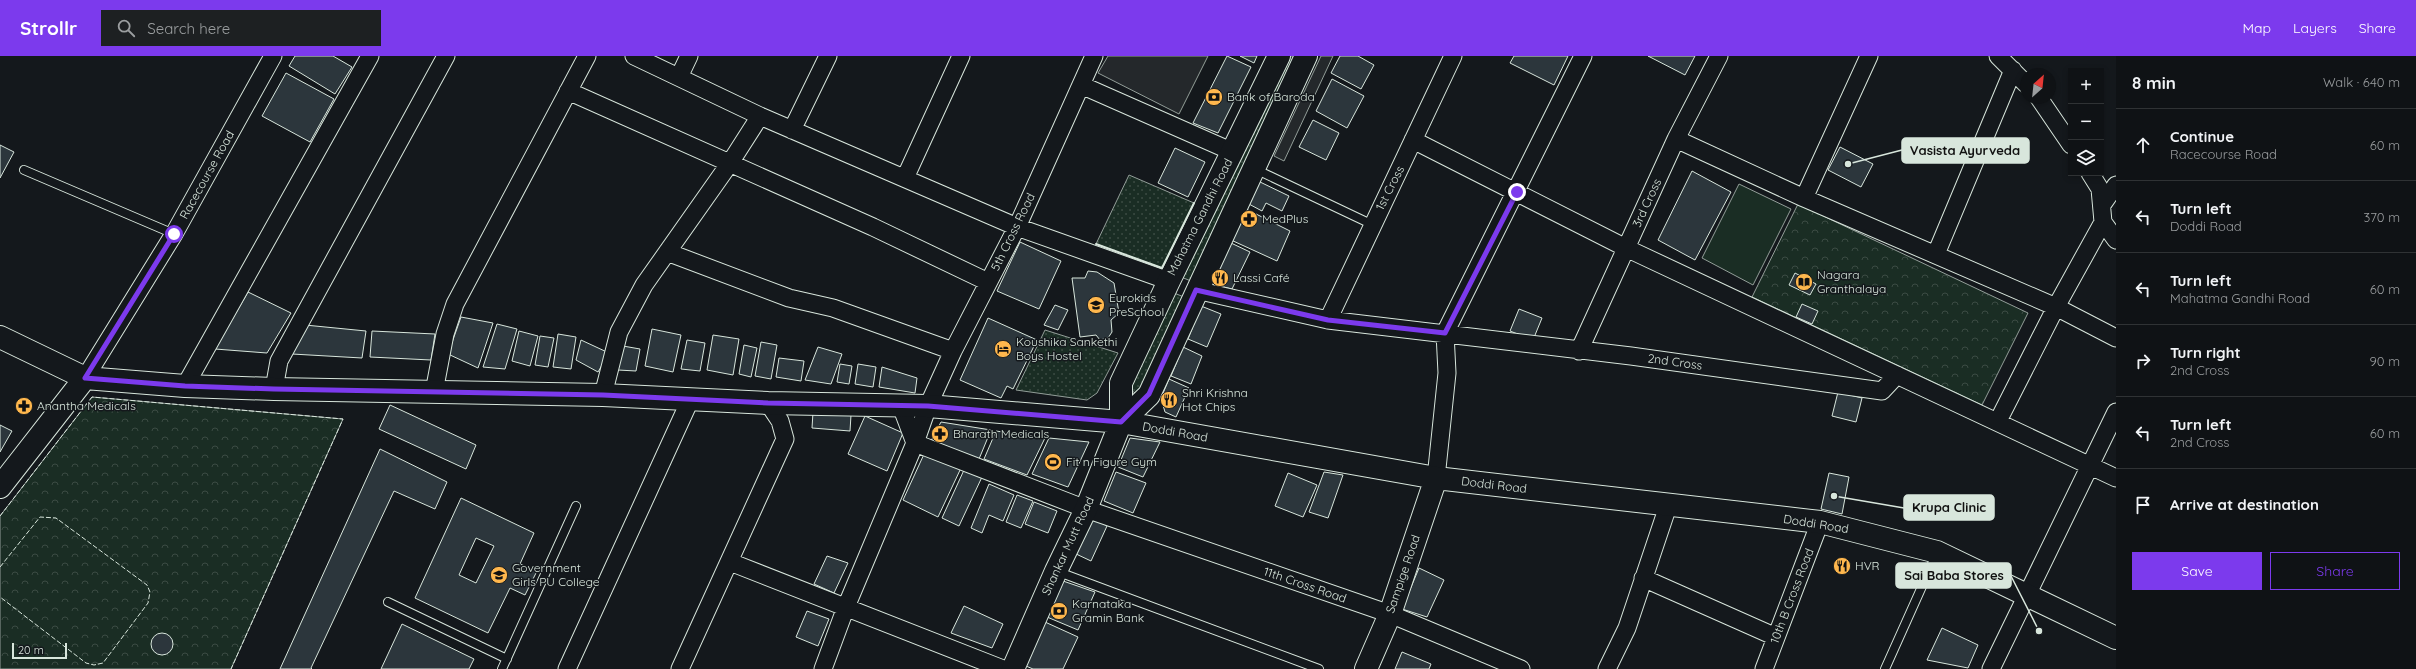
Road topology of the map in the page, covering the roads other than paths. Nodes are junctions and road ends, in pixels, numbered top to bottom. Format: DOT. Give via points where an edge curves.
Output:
graph roads {
  1 [pos="273,56"];
  2 [pos="370,56"];
  3 [pos="446,56"];
  4 [pos="587,56"];
  5 [pos="634,56"];
  6 [pos="689,56"];
  7 [pos="828,56"];
  8 [pos="961,56"];
  9 [pos="1094,56"];
  10 [pos="1279,56"];
  11 [pos="1306,56"];
  12 [pos="1453,56"];
  13 [pos="1583,56"];
  14 [pos="1719,56"];
  15 [pos="1869,56"];
  16 [pos="1998,56"];
  17 [pos="2013,70"];
  18 [pos="678,77"];
  19 [pos="2020,78"];
  20 [pos="1081,85"];
  21 [pos="568,91"];
  22 [pos="2043,104"];
  23 [pos="760,116"];
  24 [pos="792,130"];
  25 [pos="1676,139"];
  26 [pos="1413,140"];
  27 [pos="2068,141"];
  28 [pos="1233,152"];
  29 [pos="730,163"];
  30 [pos="1253,169"];
  31 [pos="24,170"];
  32 [pos="2092,176"];
  33 [pos="905,178"];
  34 [pos="2116,185"];
  35 [pos="1517,192"];
  36 [pos="1804,198"];
  37 [pos="2102,205"];
  38 [pos="2103,222"];
  39 [pos="1372,224"];
  40 [pos="1017,227"];
  41 [pos="174,234"];
  42 [pos="2116,240"];
  43 [pos="1626,248"];
  44 [pos="667,252"];
  45 [pos="1936,254"];
  46 [pos="1169,281"];
  47 [pos="988,282"];
  48 [pos="1196,290"];
  49 [pos="2056,307"];
  50 [pos="1328,320"];
  51 [pos="1445,333"];
  52 [pos="0,337"];
  53 [pos="2116,338"];
  54 [pos="953,351"];
  55 [pos="1579,351"];
  56 [pos="1898,375"];
  57 [pos="85,378"];
  58 [pos="185,386"];
  59 [pos="274,389"];
  60 [pos="434,392"];
  61 [pos="603,395"];
  62 [pos="691,398"];
  63 [pos="768,403"];
  64 [pos="901,406"];
  65 [pos="928,406"];
  66 [pos="2116,412"];
  67 [pos="1998,421"];
  68 [pos="1121,422"];
  69 [pos="915,443"];
  70 [pos="2091,466"];
  71 [pos="1436,478"];
  72 [pos="2116,478"];
  73 [pos="0,487"];
  74 [pos="576,506"];
  75 [pos="1668,506"];
  76 [pos="1086,509"];
  77 [pos="1820,522"];
  78 [pos="1937,552"];
  79 [pos="730,562"];
  80 [pos="1056,571"];
  81 [pos="1643,578"];
  82 [pos="2026,594"];
  83 [pos="388,602"];
  84 [pos="846,607"];
  85 [pos="1390,614"];
  86 [pos="1776,637"];
  87 [pos="2116,638"];
  88 [pos="507,659"];
  89 [pos="502,669"];
  90 [pos="567,669"];
  91 [pos="680,669"];
  92 [pos="823,669"];
  93 [pos="1003,669"];
  94 [pos="1013,669"];
  95 [pos="1319,669"];
  96 [pos="1366,669"];
  97 [pos="1521,669"];
  98 [pos="1607,669"];
  99 [pos="1764,669"];
  100 [pos="1885,669"];
  101 [pos="1991,669"];
  1 -- 41 [label="street, Racecourse Road"];
  2 -- 58 [label="street"];
  3 -- 59 [label="street" via="279,361"];
  4 -- 21 [label="street"];
  5 -- 18 [label="street"];
  6 -- 18 [label="street"];
  7 -- 24 [label="street"];
  8 -- 33 [label="street"];
  9 -- 20 [label="street, 5th Cross Road"];
  10 -- 28 [label="street, Mahatma Gandhi Road"];
  11 -- 30 [label="street"];
  12 -- 26 [label="street, 1st Cross"];
  13 -- 35 [label="street"];
  14 -- 25 [label="street, 3rd Cross"];
  15 -- 36 [label="street"];
  16 -- 17 [label="street"];
  17 -- 19 [label="street"];
  17 -- 45 [label="street"];
  18 -- 23 [label="street"];
  20 -- 28 [label="street"];
  20 -- 40 [label="street, 5th Cross Road"];
  21 -- 29 [label="street"];
  21 -- 60 [label="street" via="455,304 445,334"];
  22 -- 27 [label="street"];
  23 -- 24 [label="street"];
  23 -- 29 [label="street"];
  24 -- 33 [label="street"];
  25 -- 36 [label="street"];
  25 -- 43 [label="street, 3rd Cross"];
  26 -- 35 [label="street"];
  26 -- 39 [label="street, 1st Cross"];
  28 -- 46 [label="street, Mahatma Gandhi Road"];
  29 -- 44 [label="street"];
  29 -- 47 [label="street"];
  30 -- 39 [label="lane"];
  30 -- 48 [label="street"];
  31 -- 41 [label="lane"];
  32 -- 37 [label="street" via="2100,189"];
  33 -- 40 [label="street"];
  34 -- 37 [label="street"];
  35 -- 43 [label="street"];
  35 -- 51 [label="street"];
  36 -- 45 [label="street"];
  37 -- 38 [label="street"];
  38 -- 42 [label="street"];
  38 -- 49 [label="street"];
  39 -- 50 [label="street, 1st Cross"];
  40 -- 46 [label="street"];
  40 -- 47 [label="street, 5th Cross Road"];
  41 -- 57 [label="street, Racecourse Road"];
  43 -- 55 [label="street, 3rd Cross"];
  43 -- 56 [label="street"];
  44 -- 54 [label="street" via="789,298 833,308"];
  44 -- 61 [label="street" via="644,285 619,332"];
  45 -- 49 [label="street"];
  46 -- 48 [label="street"];
  46 -- 68 [label="street, Mahatma Gandhi Road" via="1121,383"];
  47 -- 54 [label="street, 5th Cross Road"];
  48 -- 50 [label="street, 2nd Cross"];
  48 -- 68 [label="street" via="1149,394"];
  49 -- 53 [label="street"];
  49 -- 67 [label="street"];
  50 -- 51 [label="street, 2nd Cross"];
  51 -- 55 [label="street, 2nd Cross"];
  51 -- 71 [label="street" via="1447,373"];
  52 -- 57 [label="street"];
  54 -- 65 [label="street, 5th Cross Road"];
  55 -- 56 [label="street, 2nd Cross" via="1882,391"];
  56 -- 67 [label="street"];
  57 -- 58 [label="street, Doddi Road"];
  57 -- 73 [label="street, Racecourse Road"];
  58 -- 59 [label="street, Doddi Road"];
  59 -- 60 [label="street, Doddi Road"];
  60 -- 61 [label="street, Doddi Road"];
  61 -- 62 [label="street, Doddi Road"];
  62 -- 63 [label="street, Doddi Road"];
  62 -- 90 [label="street"];
  63 -- 64 [label="street, Doddi Road"];
  63 -- 79 [label="street" via="780,421 785,439"];
  64 -- 65 [label="street, Doddi Road"];
  64 -- 69 [label="street"];
  65 -- 68 [label="street, Doddi Road"];
  65 -- 69 [label="street, 5th Cross Road"];
  66 -- 70 [label="street"];
  67 -- 70 [label="street"];
  68 -- 71 [label="street, Doddi Road"];
  68 -- 76 [label="street, Shankar Mutt Road"];
  69 -- 76 [label="street, 11th Cross Road"];
  69 -- 84 [label="street, 5th Cross Road"];
  70 -- 72 [label="street"];
  70 -- 82 [label="street"];
  71 -- 75 [label="street, Doddi Road"];
  71 -- 85 [label="street, Sampige Road"];
  74 -- 88 [label="lane"];
  75 -- 77 [label="street, Doddi Road"];
  75 -- 81 [label="street"];
  76 -- 80 [label="street, Shankar Mutt Road"];
  76 -- 85 [label="street, 11th Cross Road"];
  77 -- 78 [label="street, Doddi Road"];
  77 -- 86 [label="street, 10th B Cross Road"];
  78 -- 82 [label="street, Doddi Road"];
  78 -- 100 [label="lane"];
  79 -- 84 [label="street"];
  79 -- 91 [label="street"];
  80 -- 94 [label="street, Shankar Mutt Road"];
  80 -- 95 [label="lane"];
  81 -- 86 [label="street"];
  81 -- 98 [label="street" via="1627,628"];
  82 -- 87 [label="street, Doddi Road"];
  82 -- 101 [label="street"];
  83 -- 88 [label="lane"];
  84 -- 92 [label="street, 5th Cross Road"];
  84 -- 93 [label="street"];
  85 -- 96 [label="street, Sampige Road"];
  85 -- 97 [label="street, 11th Cross Road"];
  86 -- 99 [label="street, 10th B Cross Road"];
  88 -- 89 [label="lane"];
}
